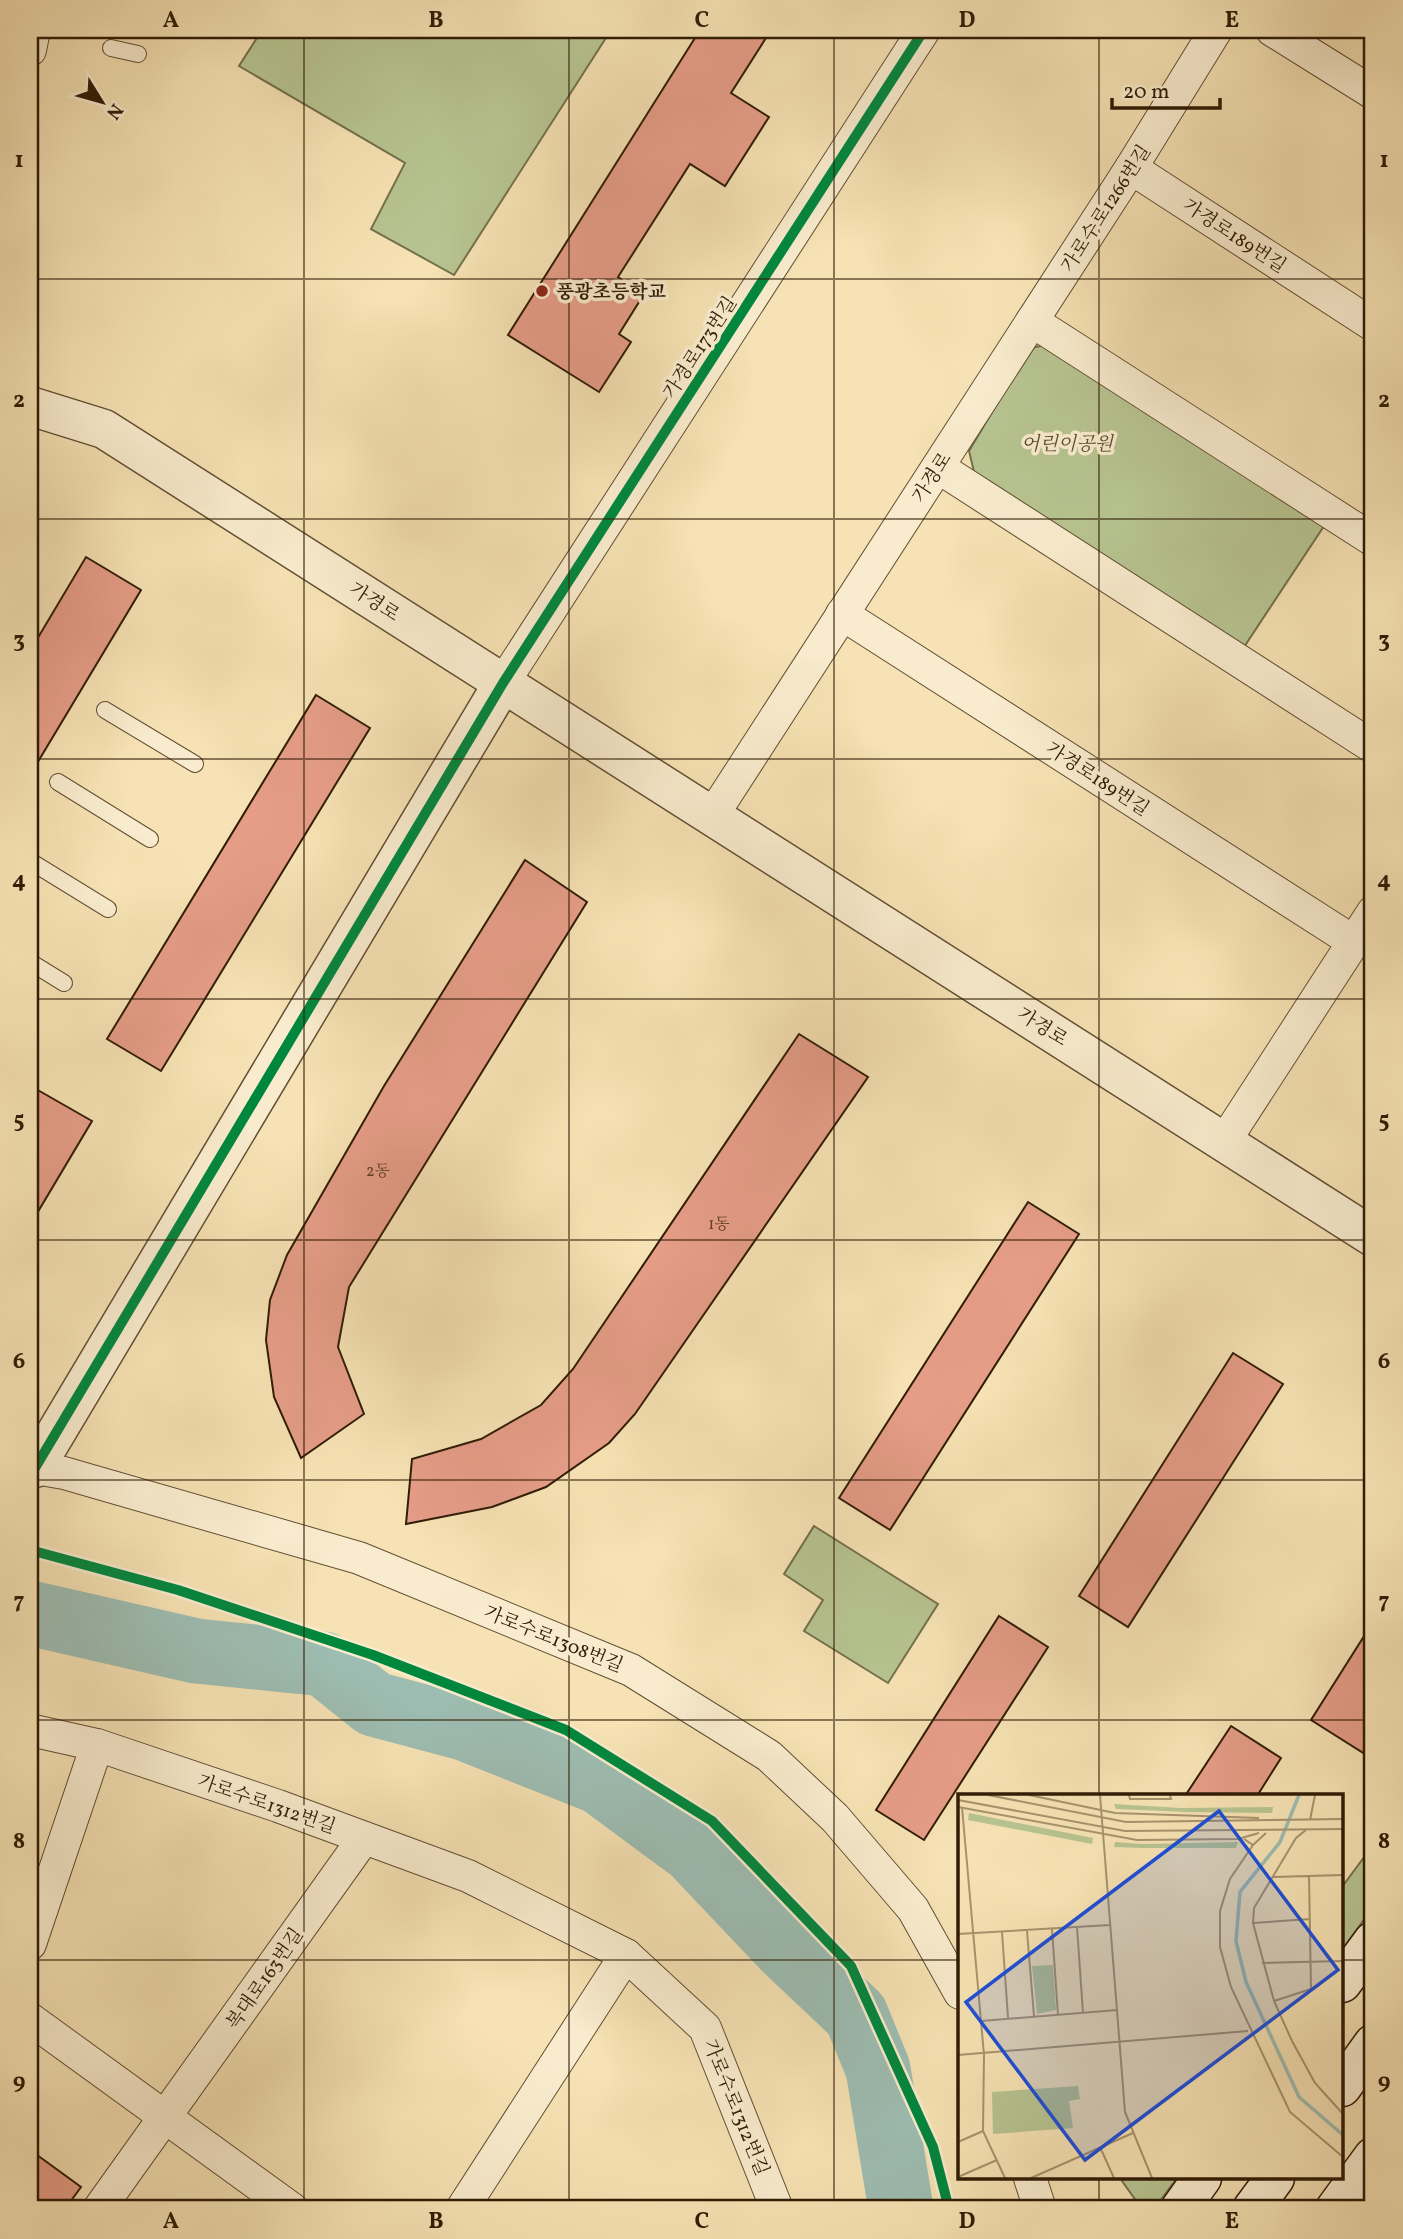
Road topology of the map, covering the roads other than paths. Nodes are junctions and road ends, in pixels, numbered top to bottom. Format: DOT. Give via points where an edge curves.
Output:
graph roads {
  1 [pos="34,30"];
  2 [pos="924,30"];
  3 [pos="1216,30"];
  4 [pos="1272,30"];
  5 [pos="111,48"];
  6 [pos="30,50"];
  7 [pos="138,54"];
  8 [pos="1373,93"];
  9 [pos="1131,168"];
  10 [pos="1032,321"];
  11 [pos="1373,325"];
  12 [pos="991,384"];
  13 [pos="30,406"];
  14 [pos="938,467"];
  15 [pos="1373,540"];
  16 [pos="842,614"];
  17 [pos="503,683"];
  18 [pos="105,710"];
  19 [pos="1373,747"];
  20 [pos="195,764"];
  21 [pos="58,782"];
  22 [pos="712,816"];
  23 [pos="150,839"];
  24 [pos="30,862"];
  25 [pos="108,909"];
  26 [pos="1373,912"];
  27 [pos="1354,942"];
  28 [pos="30,962"];
  29 [pos="64,983"];
  30 [pos="1224,1142"];
  31 [pos="1373,1237"];
  32 [pos="32,1467"];
  33 [pos="30,1730"];
  34 [pos="97,1745"];
  35 [pos="364,1838"];
  36 [pos="1373,1941"];
  37 [pos="30,1944"];
  38 [pos="625,1955"];
  39 [pos="1344,1980"];
  40 [pos="958,1989"];
  41 [pos="30,2019"];
  42 [pos="1373,2044"];
  43 [pos="1344,2084"];
  44 [pos="164,2118"];
  45 [pos="1373,2157"];
  46 [pos="1031,2180"];
  47 [pos="1201,2180"];
  48 [pos="1274,2180"];
  49 [pos="99,2209"];
  50 [pos="292,2209"];
  51 [pos="462,2209"];
  52 [pos="777,2209"];
  53 [pos="1040,2209"];
  54 [pos="1180,2209"];
  55 [pos="1252,2209"];
  56 [pos="1335,2209"];
  1 -- 6 [label="street"];
  2 -- 17 [label="street, 가경로173번길"];
  3 -- 9 [label="street, 가로수로1266번길"];
  4 -- 8 [label="street"];
  5 -- 7 [label="lane"];
  9 -- 10 [label="street, 가로수로1266번길"];
  9 -- 11 [label="street, 가경로189번길"];
  10 -- 12 [label="street, 가로수로1266번길"];
  10 -- 15 [label="street"];
  12 -- 14 [label="street, 가경로"];
  13 -- 17 [label="street, 가경로" via="104,429"];
  14 -- 16 [label="street, 가경로"];
  14 -- 19 [label="street"];
  16 -- 22 [label="street, 가경로"];
  16 -- 27 [label="street, 가경로189번길"];
  17 -- 22 [label="street, 가경로"];
  17 -- 32 [label="street"];
  18 -- 20 [label="lane"];
  21 -- 23 [label="lane"];
  22 -- 30 [label="street, 가경로"];
  24 -- 25 [label="lane"];
  26 -- 27 [label="street"];
  27 -- 30 [label="street"];
  28 -- 29 [label="lane"];
  30 -- 31 [label="street, 가경로"];
  32 -- 40 [label="street, 가로수로1308번길" via="359,1558 631,1670 769,1756 835,1818 913,1909"];
  33 -- 34 [label="street, 가로수로1312번길"];
  34 -- 35 [label="street, 가로수로1312번길"];
  34 -- 37 [label="street"];
  35 -- 38 [label="street, 가로수로1312번길" via="468,1876"];
  35 -- 44 [label="street, 복대로163번길"];
  36 -- 39 [label="street"];
  38 -- 51 [label="street"];
  38 -- 52 [label="street, 가로수로1312번길" via="705,2028"];
  41 -- 44 [label="street"];
  42 -- 43 [label="street"];
  44 -- 49 [label="street, 복대로163번길"];
  44 -- 50 [label="street"];
  45 -- 56 [label="street"];
  46 -- 53 [label="street"];
  47 -- 54 [label="street"];
  48 -- 55 [label="street"];
}
